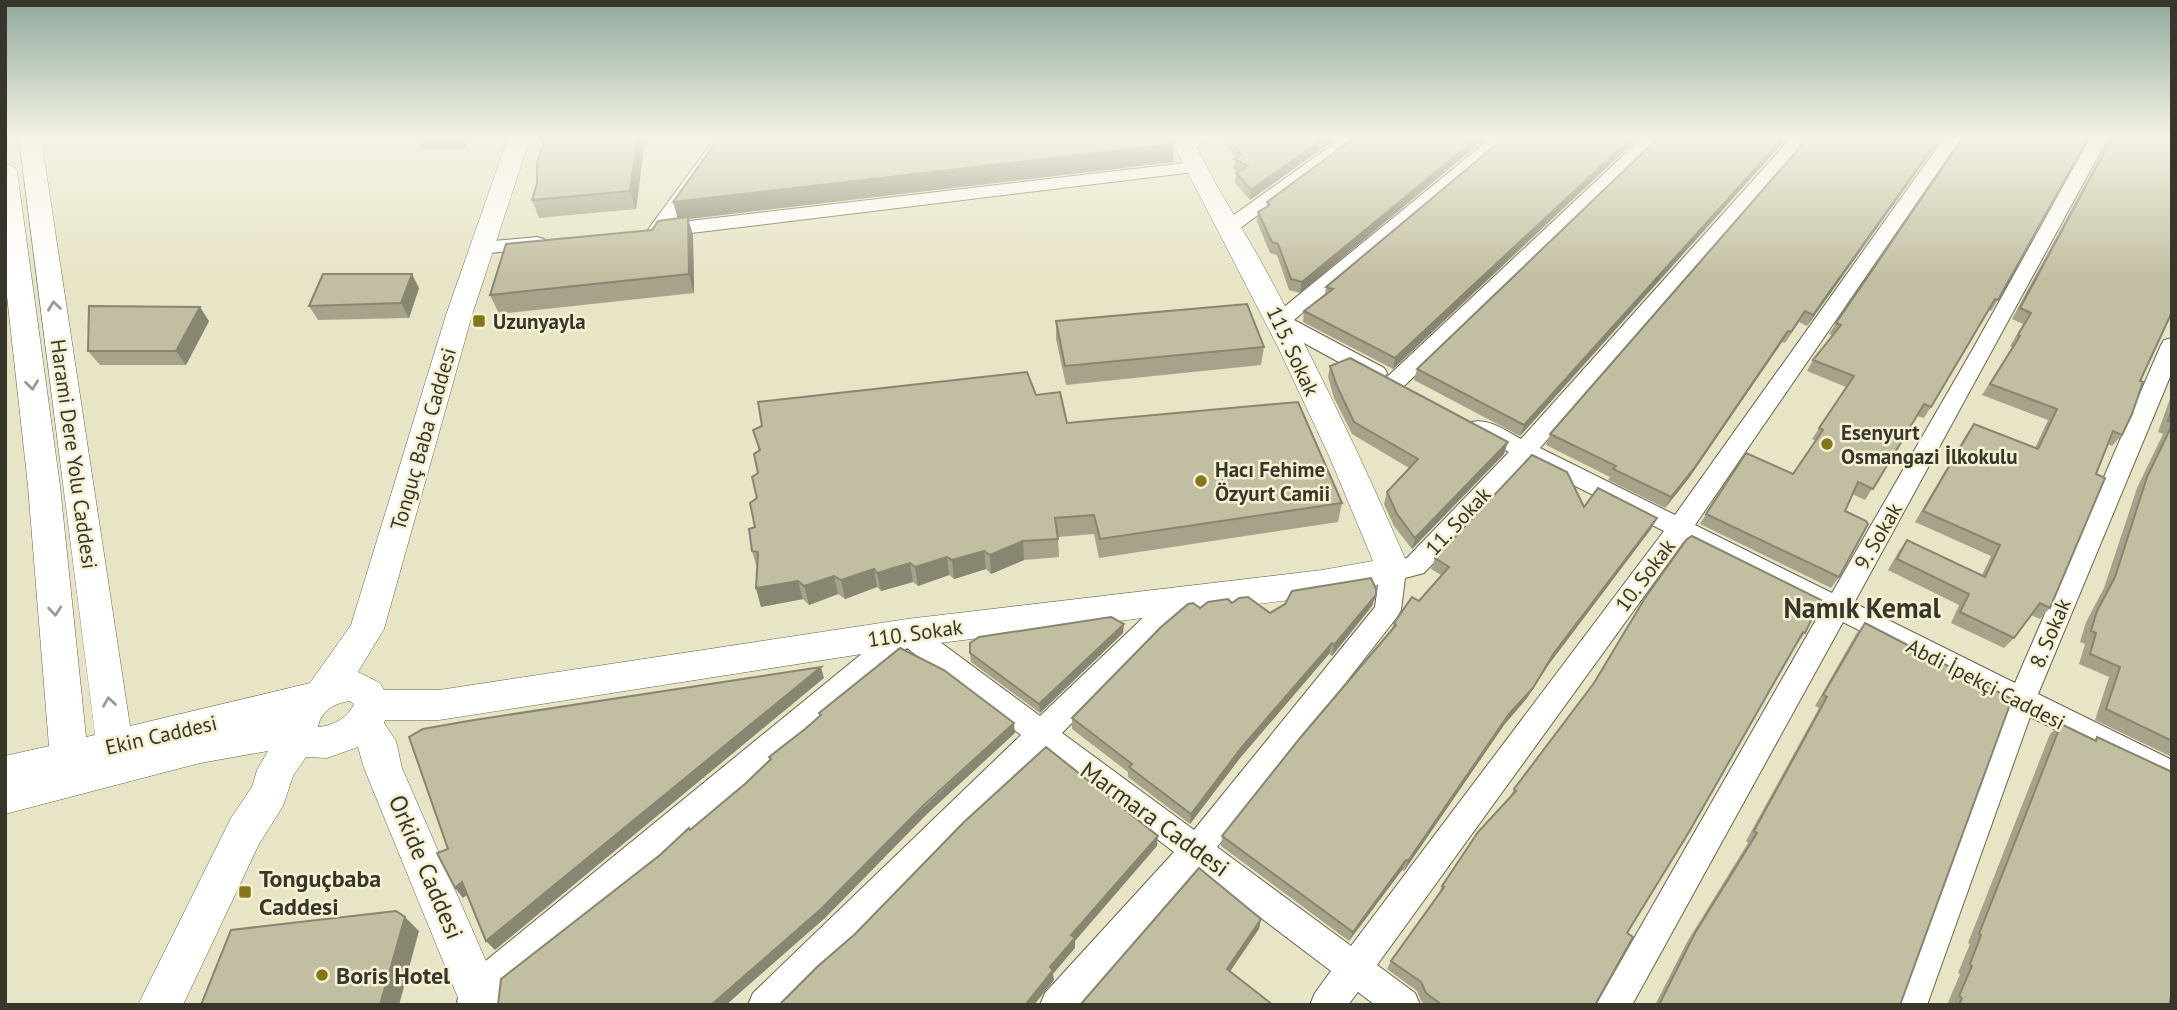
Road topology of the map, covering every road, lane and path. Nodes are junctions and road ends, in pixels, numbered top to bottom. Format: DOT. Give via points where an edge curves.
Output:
graph roads {
  1 [pos="6,185"];
  2 [pos="37,185"];
  3 [pos="503,185"];
  4 [pos="687,185"];
  5 [pos="952,185"];
  6 [pos="1208,185"];
  7 [pos="1288,185"];
  8 [pos="1445,185"];
  9 [pos="1603,185"];
  10 [pos="1759,185"];
  11 [pos="1920,185"];
  12 [pos="2073,185"];
  13 [pos="8,213"];
  14 [pos="1228,228"];
  15 [pos="550,242"];
  16 [pos="482,248"];
  17 [pos="1279,321"];
  18 [pos="2172,345"];
  19 [pos="1394,383"];
  20 [pos="1418,395"];
  21 [pos="1453,414"];
  22 [pos="1524,451"];
  23 [pos="1679,528"];
  24 [pos="1393,570"];
  25 [pos="1177,601"];
  26 [pos="1836,609"];
  27 [pos="367,629"];
  28 [pos="907,633"];
  29 [pos="321,695"];
  30 [pos="2021,702"];
  31 [pos="341,723"];
  32 [pos="1040,734"];
  33 [pos="117,757"];
  34 [pos="69,768"];
  35 [pos="5,773"];
  36 [pos="2172,775"];
  37 [pos="5,797"];
  38 [pos="1196,849"];
  39 [pos="1354,968"];
  40 [pos="478,999"];
  41 [pos="160,1005"];
  42 [pos="765,1005"];
  43 [pos="1057,1005"];
  44 [pos="1327,1005"];
  45 [pos="1403,1005"];
  46 [pos="1613,1005"];
  47 [pos="1910,1005"];
  1 -- 13 [label="street, Harami Dere Yolu Caddesi"];
  33 -- 2 [label="street, Harami Dere Yolu Caddesi, one-way"];
  3 -- 16 [label="street, Tonguç Baba Caddesi"];
  4 -- 5 [label="street" via="651,232"];
  6 -- 14 [label="street, 115. Sokak"];
  7 -- 14 [label="street"];
  8 -- 17 [label="street"];
  9 -- 19 [label="street"];
  10 -- 22 [label="street, 11. Sokak"];
  11 -- 23 [label="street, 10. Sokak"];
  12 -- 26 [label="street, 9. Sokak"];
  13 -- 34 [label="street, Harami Dere Yolu Caddesi, one-way" via="44,486"];
  14 -- 17 [label="street, 115. Sokak"];
  15 -- 16 [label="street"];
  16 -- 27 [label="street, Tonguç Baba Caddesi"];
  17 -- 19 [label="street"];
  17 -- 24 [label="street, 115. Sokak"];
  18 -- 30 [label="street, 8. Sokak"];
  19 -- 20 [label="street"];
  21 -- 22 [label="street, Abdi İpekçi Caddesi"];
  22 -- 23 [label="street, Abdi İpekçi Caddesi"];
  22 -- 24 [label="street, 11. Sokak" via="1415,566"];
  23 -- 26 [label="street, Abdi İpekçi Caddesi"];
  23 -- 39 [label="street, 10. Sokak"];
  24 -- 25 [label="street, 110. Sokak"];
  24 -- 38 [label="street" via="1388,610"];
  25 -- 28 [label="street, 110. Sokak"];
  25 -- 32 [label="street"];
  26 -- 30 [label="street, Abdi İpekçi Caddesi"];
  26 -- 46 [label="street, 9. Sokak"];
  27 -- 29 [label="street, Tonguç Baba Caddesi"];
  27 -- 31 [label="street"];
  28 -- 31 [label="street, 110. Sokak" via="439,705 408,716"];
  28 -- 32 [label="street, Marmara Caddesi"];
  28 -- 40 [label="street"];
  29 -- 31 [label="street, Ekin Caddesi" via="347,686"];
  29 -- 31 [label="street, Tonguç Baba Caddesi" via="300,716"];
  29 -- 33 [label="street, Ekin Caddesi"];
  30 -- 36 [label="street, Abdi İpekçi Caddesi"];
  30 -- 47 [label="street, 8. Sokak"];
  31 -- 33 [label="street, Ekin Caddesi"];
  31 -- 40 [label="street, Orkide Caddesi" via="359,753 383,768"];
  31 -- 41 [label="street" via="294,774 268,794 245,831"];
  32 -- 38 [label="street, Marmara Caddesi"];
  32 -- 42 [label="street"];
  33 -- 34 [label="street, Ekin Caddesi"];
  34 -- 35 [label="street, Ekin Caddesi"];
  34 -- 37 [label="street, Ekin Caddesi"];
  38 -- 39 [label="street, Marmara Caddesi"];
  38 -- 43 [label="street"];
  39 -- 44 [label="street, 10. Sokak"];
  39 -- 45 [label="street, Marmara Caddesi"];
}
